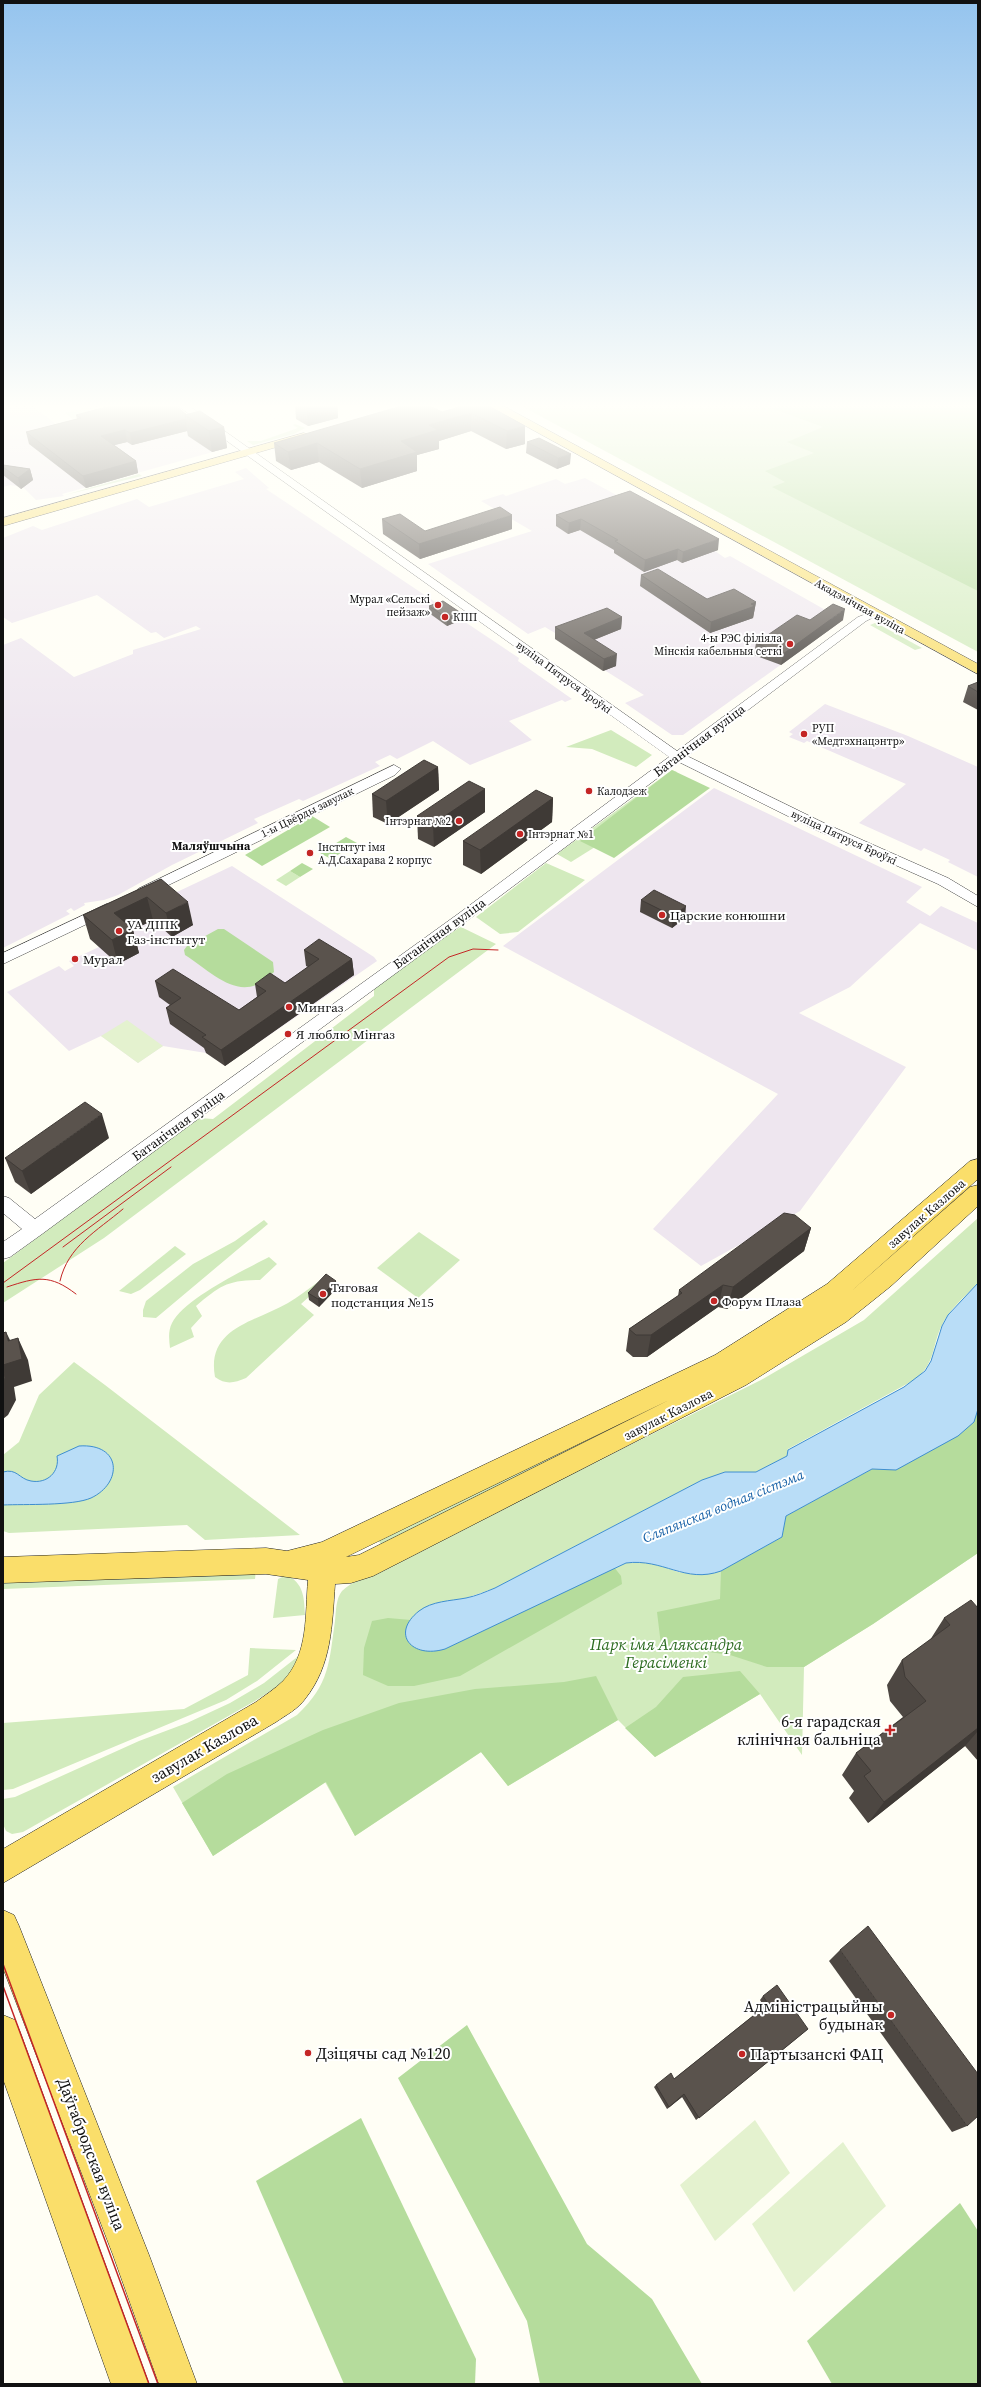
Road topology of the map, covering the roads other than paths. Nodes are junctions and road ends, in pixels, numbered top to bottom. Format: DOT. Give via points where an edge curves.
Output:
graph roads {
  1 [pos="30,514"];
  2 [pos="335,514"];
  3 [pos="692,514"];
  4 [pos="3,522"];
  5 [pos="874,614"];
  6 [pos="978,670"];
  7 [pos="678,757"];
  8 [pos="394,768"];
  9 [pos="131,898"];
  10 [pos="978,902"];
  11 [pos="117,904"];
  12 [pos="3,959"];
  13 [pos="978,1167"];
  14 [pos="978,1193"];
  15 [pos="3,1203"];
  16 [pos="943,1211"];
  17 [pos="35,1229"];
  18 [pos="3,1252"];
  19 [pos="324,1562"];
  20 [pos="3,1570"];
  21 [pos="3,1866"];
  22 [pos="3,1926"];
  23 [pos="3,2032"];
  24 [pos="130,2384"];
  25 [pos="178,2384"];
  1 -- 4 [label="main road"];
  2 -- 7 [label="street, вуліца Пятруся Броўкі"];
  3 -- 5 [label="main road, Акадэмічная вуліца"];
  5 -- 6 [label="main road, Акадэмічная вуліца"];
  5 -- 7 [label="street, Батанічная вуліца" via="862,619"];
  7 -- 10 [label="street, вуліца Пятруся Броўкі" via="943,882"];
  7 -- 17 [label="street, Батанічная вуліца"];
  8 -- 9 [label="street, 1-ы Цвёрды завулак"];
  11 -- 12 [label="street"];
  13 -- 16 [label="main road, завулак Казлова"];
  14 -- 16 [label="main road, завулак Казлова"];
  15 -- 17 [label="street"];
  16 -- 19 [label="main road, завулак Казлова" via="883,1279 838,1315 738,1378 363,1567 349,1572"];
  17 -- 18 [label="street, Батанічная вуліца"];
  19 -- 20 [label="main road, завулак Казлова" via="266,1561"];
  19 -- 21 [label="main road, завулак Казлова" via="319,1640 307,1670 294,1690 266,1712"];
  22 -- 25 [label="main road, Даўгабродская вуліца"];
  23 -- 24 [label="main road"];
}
